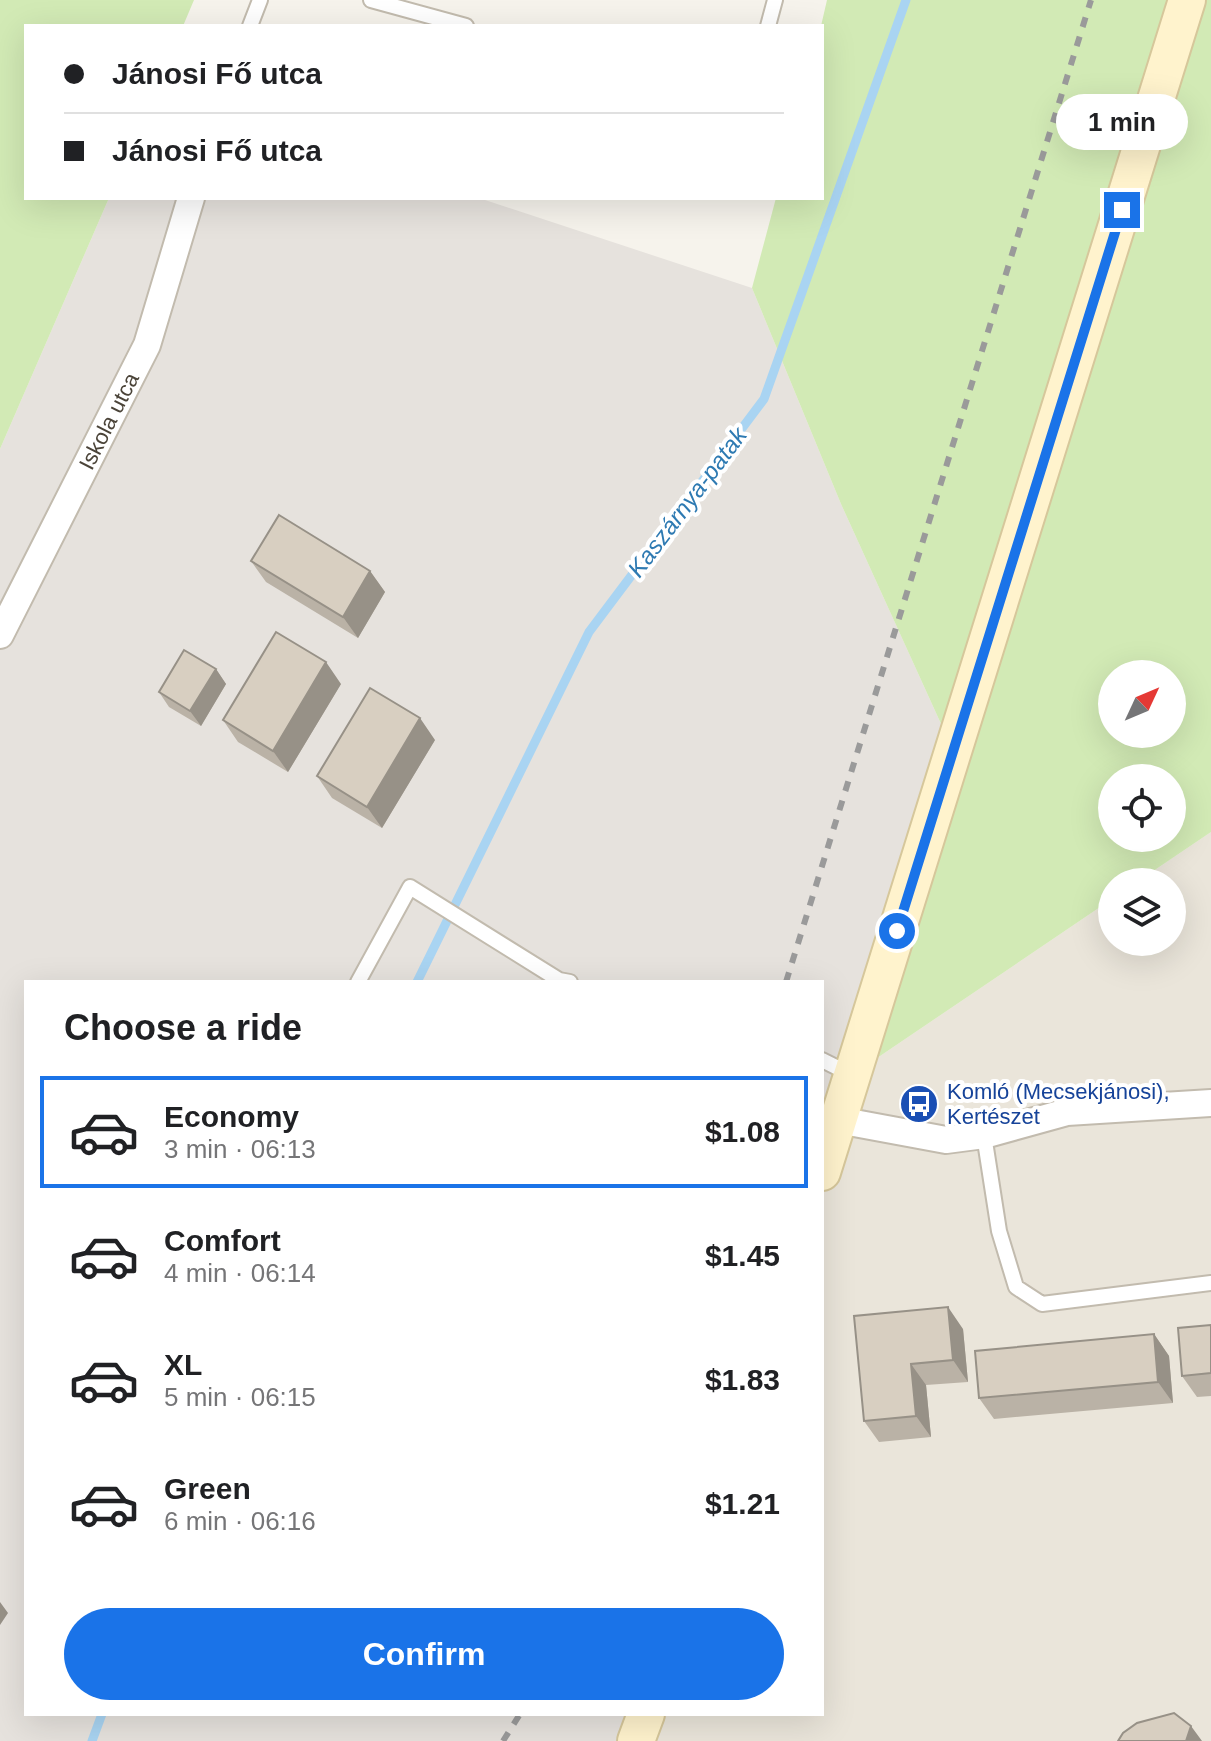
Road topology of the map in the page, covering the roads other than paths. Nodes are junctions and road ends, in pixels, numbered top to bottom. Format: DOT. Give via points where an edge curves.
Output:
graph roads {
  1 [pos="260,0"];
  2 [pos="371,0"];
  3 [pos="775,0"];
  4 [pos="1187,0"];
  5 [pos="424,7"];
  6 [pos="251,24"];
  7 [pos="462,24"];
  8 [pos="769,24"];
  9 [pos="190,200"];
  10 [pos="0,635"];
  11 [pos="359,980"];
  12 [pos="559,980"];
  13 [pos="837,1068"];
  14 [pos="1211,1103"];
  15 [pos="838,1120"];
  16 [pos="984,1135"];
  17 [pos="824,1166"];
  18 [pos="1211,1283"];
  19 [pos="645,1716"];
  20 [pos="636,1741"];
  1 -- 6 [label="lane"];
  2 -- 5 [label="lane"];
  3 -- 8 [label="lane"];
  4 -- 13 [label="main road"];
  5 -- 7 [label="lane"];
  9 -- 10 [label="street, Iskola utca" via="147,345"];
  11 -- 12 [label="lane" via="410,887"];
  13 -- 15 [label="main road"];
  14 -- 16 [label="street" via="1067,1112"];
  15 -- 16 [label="street" via="946,1140"];
  15 -- 17 [label="main road"];
  16 -- 18 [label="lane" via="999,1231 1016,1287 1042,1304"];
  19 -- 20 [label="main road"];
}
